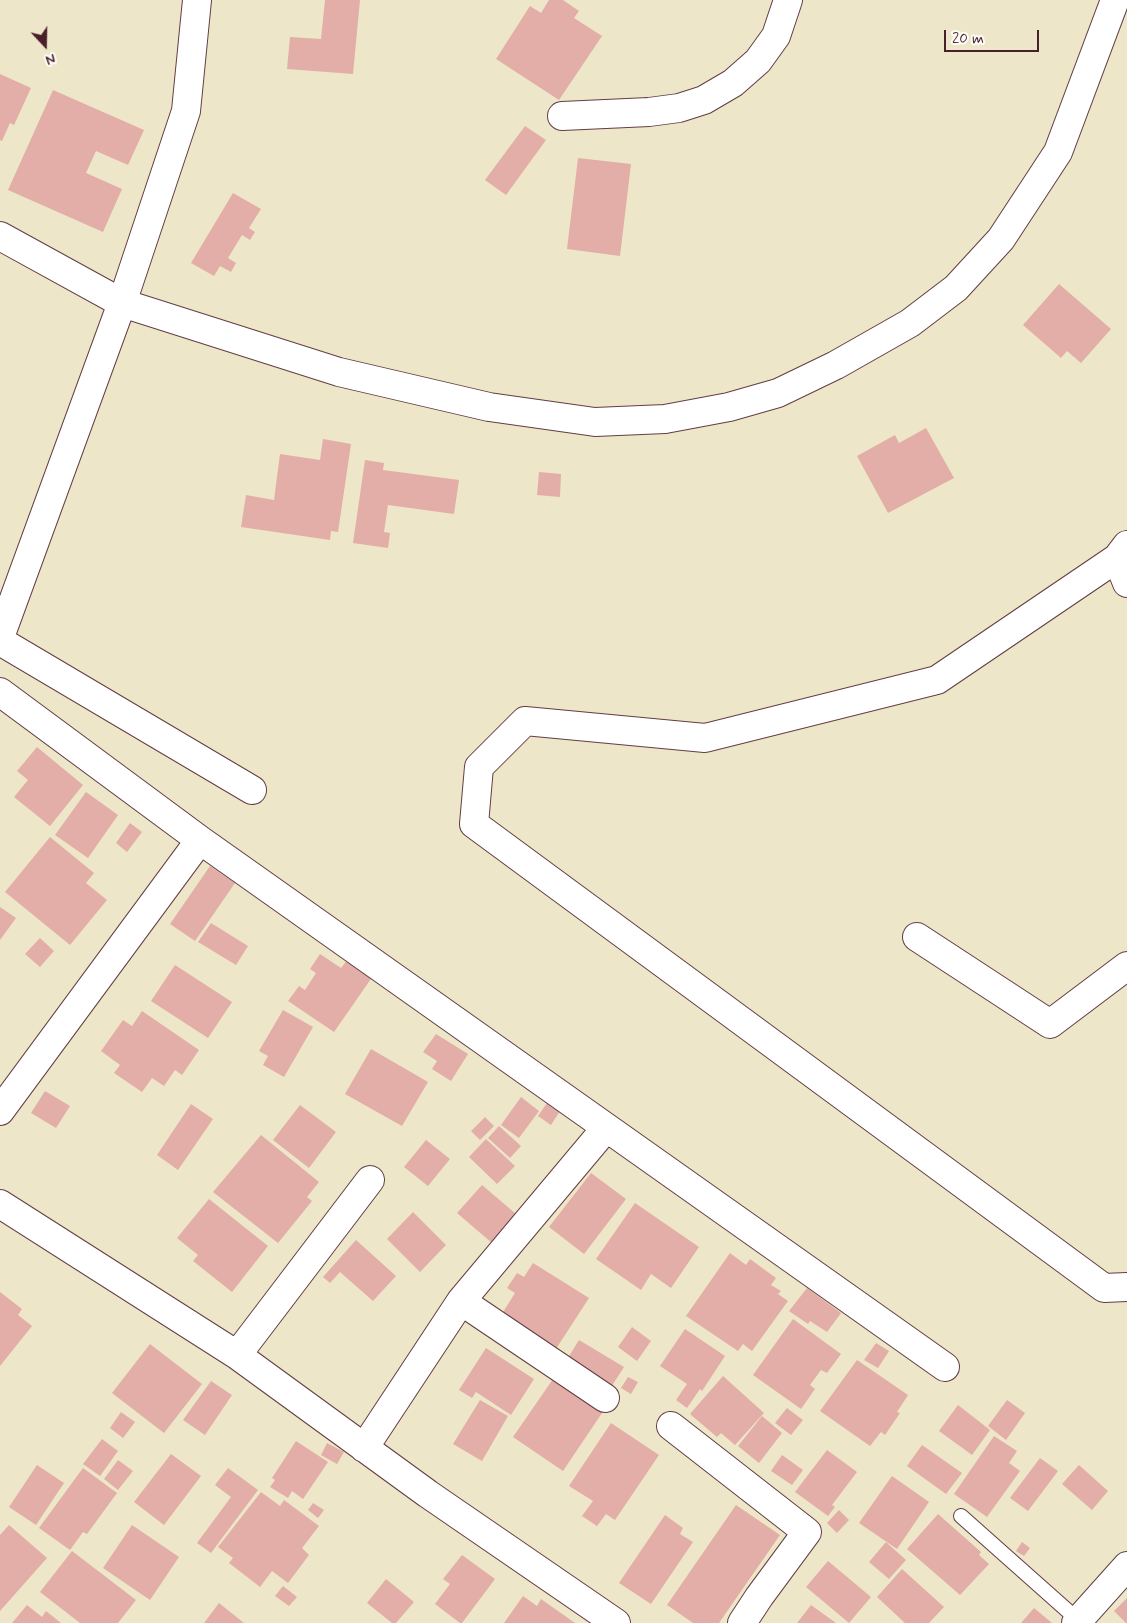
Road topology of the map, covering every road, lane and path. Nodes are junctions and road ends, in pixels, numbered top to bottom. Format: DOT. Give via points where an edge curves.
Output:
graph roads {
  1 [pos="197,0"];
  2 [pos="788,0"];
  3 [pos="1115,0"];
  4 [pos="562,116"];
  5 [pos="0,236"];
  6 [pos="122,303"];
  7 [pos="1122,551"];
  8 [pos="1127,583"];
  9 [pos="0,637"];
  10 [pos="0,641"];
  11 [pos="0,692"];
  12 [pos="252,790"];
  13 [pos="200,840"];
  14 [pos="916,937"];
  15 [pos="1127,966"];
  16 [pos="0,1111"];
  17 [pos="606,1128"];
  18 [pos="370,1180"];
  19 [pos="0,1204"];
  20 [pos="1127,1288"];
  21 [pos="461,1301"];
  22 [pos="237,1355"];
  23 [pos="945,1367"];
  24 [pos="605,1398"];
  25 [pos="671,1426"];
  26 [pos="364,1448"];
  27 [pos="961,1516"];
  28 [pos="1127,1566"];
  29 [pos="1077,1622"];
  30 [pos="616,1623"];
  31 [pos="742,1623"];
  1 -- 6 [label="street" via="186,112"];
  2 -- 4 [label="street" via="776,36 758,62 733,83 704,100 649,112"];
  3 -- 6 [label="street" via="1058,152 1001,239 956,288 910,324 778,393 730,407 665,419 595,422 489,408 339,372"];
  5 -- 6 [label="street"];
  6 -- 9 [label="street"];
  7 -- 8 [label="street"];
  7 -- 20 [label="street" via="937,680 705,738 525,721 479,767 474,824 1104,1288"];
  10 -- 12 [label="street"];
  11 -- 13 [label="street"];
  13 -- 16 [label="street"];
  13 -- 17 [label="street"];
  14 -- 15 [label="street" via="1050,1024"];
  17 -- 21 [label="street"];
  17 -- 23 [label="street"];
  18 -- 22 [label="street"];
  19 -- 22 [label="street"];
  21 -- 24 [label="street"];
  21 -- 26 [label="street"];
  22 -- 26 [label="street"];
  25 -- 31 [label="street" via="807,1532"];
  26 -- 30 [label="street"];
  27 -- 29 [label="lane"];
  28 -- 29 [label="street"];
}
